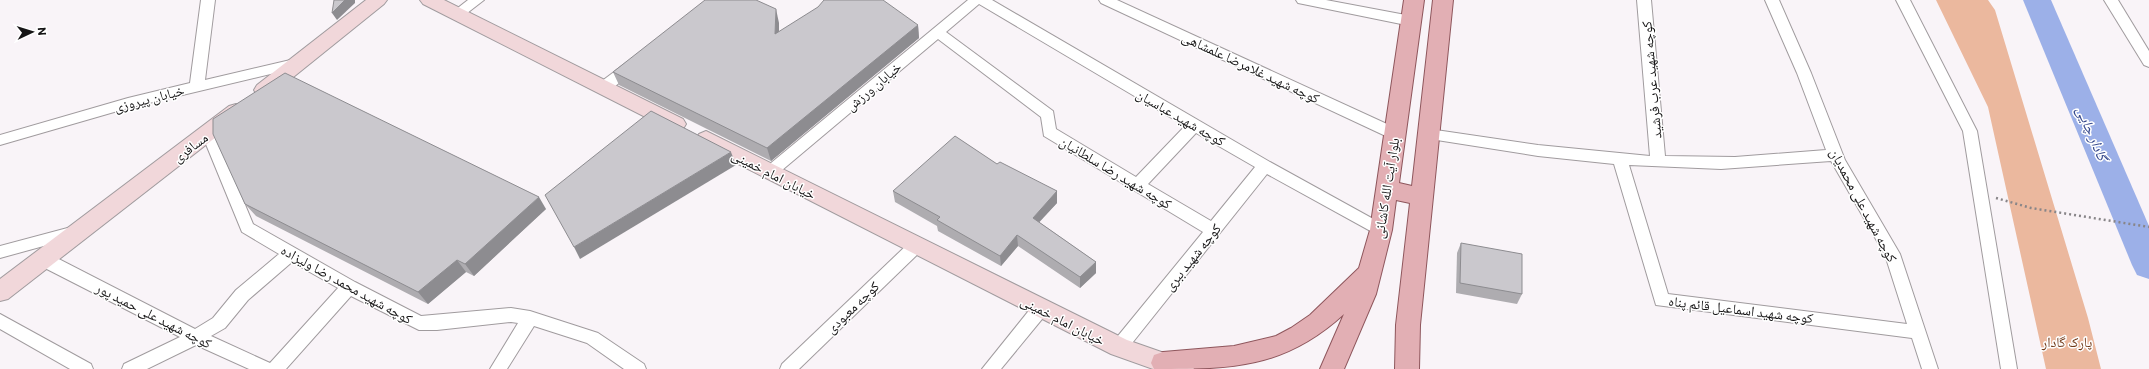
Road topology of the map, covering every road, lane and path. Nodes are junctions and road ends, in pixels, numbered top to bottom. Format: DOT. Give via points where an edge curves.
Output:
graph roads {
  1 [pos="208,0"];
  2 [pos="378,0"];
  3 [pos="477,0"];
  4 [pos="976,0"];
  5 [pos="982,0"];
  6 [pos="1106,0"];
  7 [pos="1302,0"];
  8 [pos="1414,0"];
  9 [pos="1443,0"];
  10 [pos="1644,0"];
  11 [pos="1772,0"];
  12 [pos="1903,0"];
  13 [pos="2111,0"];
  14 [pos="444,6"];
  15 [pos="357,9"];
  16 [pos="1411,21"];
  17 [pos="937,32"];
  18 [pos="641,58"];
  19 [pos="300,62"];
  20 [pos="2149,62"];
  21 [pos="197,86"];
  22 [pos="603,88"];
  23 [pos="1195,125"];
  24 [pos="208,132"];
  25 [pos="1395,134"];
  26 [pos="1429,134"];
  27 [pos="0,140"];
  28 [pos="1836,155"];
  29 [pos="1620,160"];
  30 [pos="1658,161"];
  31 [pos="1265,166"];
  32 [pos="770,172"];
  33 [pos="1138,185"];
  34 [pos="1387,189"];
  35 [pos="1980,193"];
  36 [pos="1422,197"];
  37 [pos="2149,227"];
  38 [pos="1214,230"];
  39 [pos="1381,230"];
  40 [pos="80,231"];
  41 [pos="916,246"];
  42 [pos="0,252"];
  43 [pos="291,254"];
  44 [pos="43,259"];
  45 [pos="1370,272"];
  46 [pos="349,287"];
  47 [pos="0,292"];
  48 [pos="1041,308"];
  49 [pos="530,318"];
  50 [pos="0,321"];
  51 [pos="1918,332"];
  52 [pos="196,338"];
  53 [pos="1119,347"];
  54 [pos="1163,367"];
  55 [pos="85,369"];
  56 [pos="130,369"];
  57 [pos="266,369"];
  58 [pos="275,369"];
  59 [pos="498,369"];
  60 [pos="638,369"];
  61 [pos="788,369"];
  62 [pos="990,369"];
  63 [pos="1332,369"];
  64 [pos="1407,369"];
  65 [pos="1930,369"];
  66 [pos="2009,369"];
  1 -- 21 [label="street"];
  2 -- 15 [label="main road, مسافری"];
  3 -- 14 [label="street"];
  4 -- 17 [label="street, خیابان ورزش"];
  5 -- 23 [label="street, کوچه شهید عباسیان"];
  6 -- 25 [label="street, کوچه شهید غلامرضا علمشاهی"];
  7 -- 16 [label="street"];
  8 -- 16 [label="main road, بلوار آیت الله کاشانی"];
  9 -- 26 [label="main road"];
  10 -- 30 [label="street, کوچه شهید عرب فرشید"];
  11 -- 28 [label="street, کوچه شهید علی محمدیان"];
  12 -- 35 [label="street" via="1970,131"];
  13 -- 20 [label="street"];
  14 -- 22 [label="main road, خیابان امام خمینی"];
  15 -- 19 [label="main road, مسافری"];
  16 -- 25 [label="main road, بلوار آیت الله کاشانی"];
  17 -- 32 [label="street, خیابان ورزش"];
  17 -- 33 [label="street, کوچه شهید رضا سلطانیان" via="1048,115 1049,132"];
  18 -- 22 [label="street"];
  19 -- 21 [label="street, خیابان پیروزی"];
  19 -- 24 [label="main road, مسافری"];
  21 -- 27 [label="street, خیابان پیروزی"];
  22 -- 32 [label="main road, خیابان امام خمینی"];
  23 -- 31 [label="street, کوچه شهید عباسیان"];
  23 -- 33 [label="street"];
  24 -- 40 [label="main road, مسافری"];
  24 -- 43 [label="street, کوچه شهید محمد رضا ولیزاده" via="247,228"];
  25 -- 34 [label="main road, بلوار آیت الله کاشانی"];
  26 -- 29 [label="street" via="1521,150"];
  26 -- 36 [label="main road"];
  28 -- 30 [label="street" via="1721,163"];
  28 -- 51 [label="street, کوچه شهید علی محمدیان" via="1892,254"];
  29 -- 30 [label="street"];
  29 -- 51 [label="street, کوچه شهید اسماعیل قائم پناه" via="1662,300"];
  31 -- 38 [label="street, کوچه شهید ببری"];
  31 -- 39 [label="street, کوچه شهید عباسیان"];
  32 -- 41 [label="main road, خیابان امام خمینی"];
  33 -- 38 [label="street, کوچه شهید رضا سلطانیان"];
  34 -- 36 [label="main road"];
  34 -- 39 [label="main road, بلوار آیت الله کاشانی"];
  35 -- 37 [label="path" via="2031,208"];
  35 -- 66 [label="street"];
  36 -- 64 [label="main road" via="1408,325"];
  38 -- 53 [label="street, کوچه شهید ببری"];
  39 -- 45 [label="main road, بلوار آیت الله کاشانی"];
  40 -- 42 [label="street"];
  40 -- 44 [label="main road, مسافری"];
  41 -- 48 [label="main road, خیابان امام خمینی"];
  41 -- 61 [label="street, کوچه معبودی"];
  43 -- 46 [label="street, کوچه شهید محمد رضا ولیزاده" via="320,268"];
  43 -- 52 [label="street" via="242,295 220,323"];
  44 -- 47 [label="main road, مسافری"];
  44 -- 52 [label="street, کوچه شهید علی حمید پور"];
  45 -- 54 [label="main road" via="1337,306 1306,330 1272,348"];
  45 -- 63 [label="main road, بلوار آیت الله کاشانی" via="1364,294"];
  46 -- 49 [label="street, کوچه شهید محمد رضا ولیزاده" via="418,323 511,315"];
  46 -- 58 [label="street"];
  48 -- 53 [label="main road, خیابان امام خمینی"];
  48 -- 62 [label="street"];
  49 -- 59 [label="street"];
  49 -- 60 [label="street, کوچه شهید محمد رضا ولیزاده" via="592,338"];
  50 -- 55 [label="street"];
  51 -- 65 [label="street, کوچه شهید علی محمدیان"];
  52 -- 56 [label="street"];
  52 -- 57 [label="street, کوچه شهید علی حمید پور"];
  53 -- 54 [label="main road, خیابان امام خمینی"];
}
